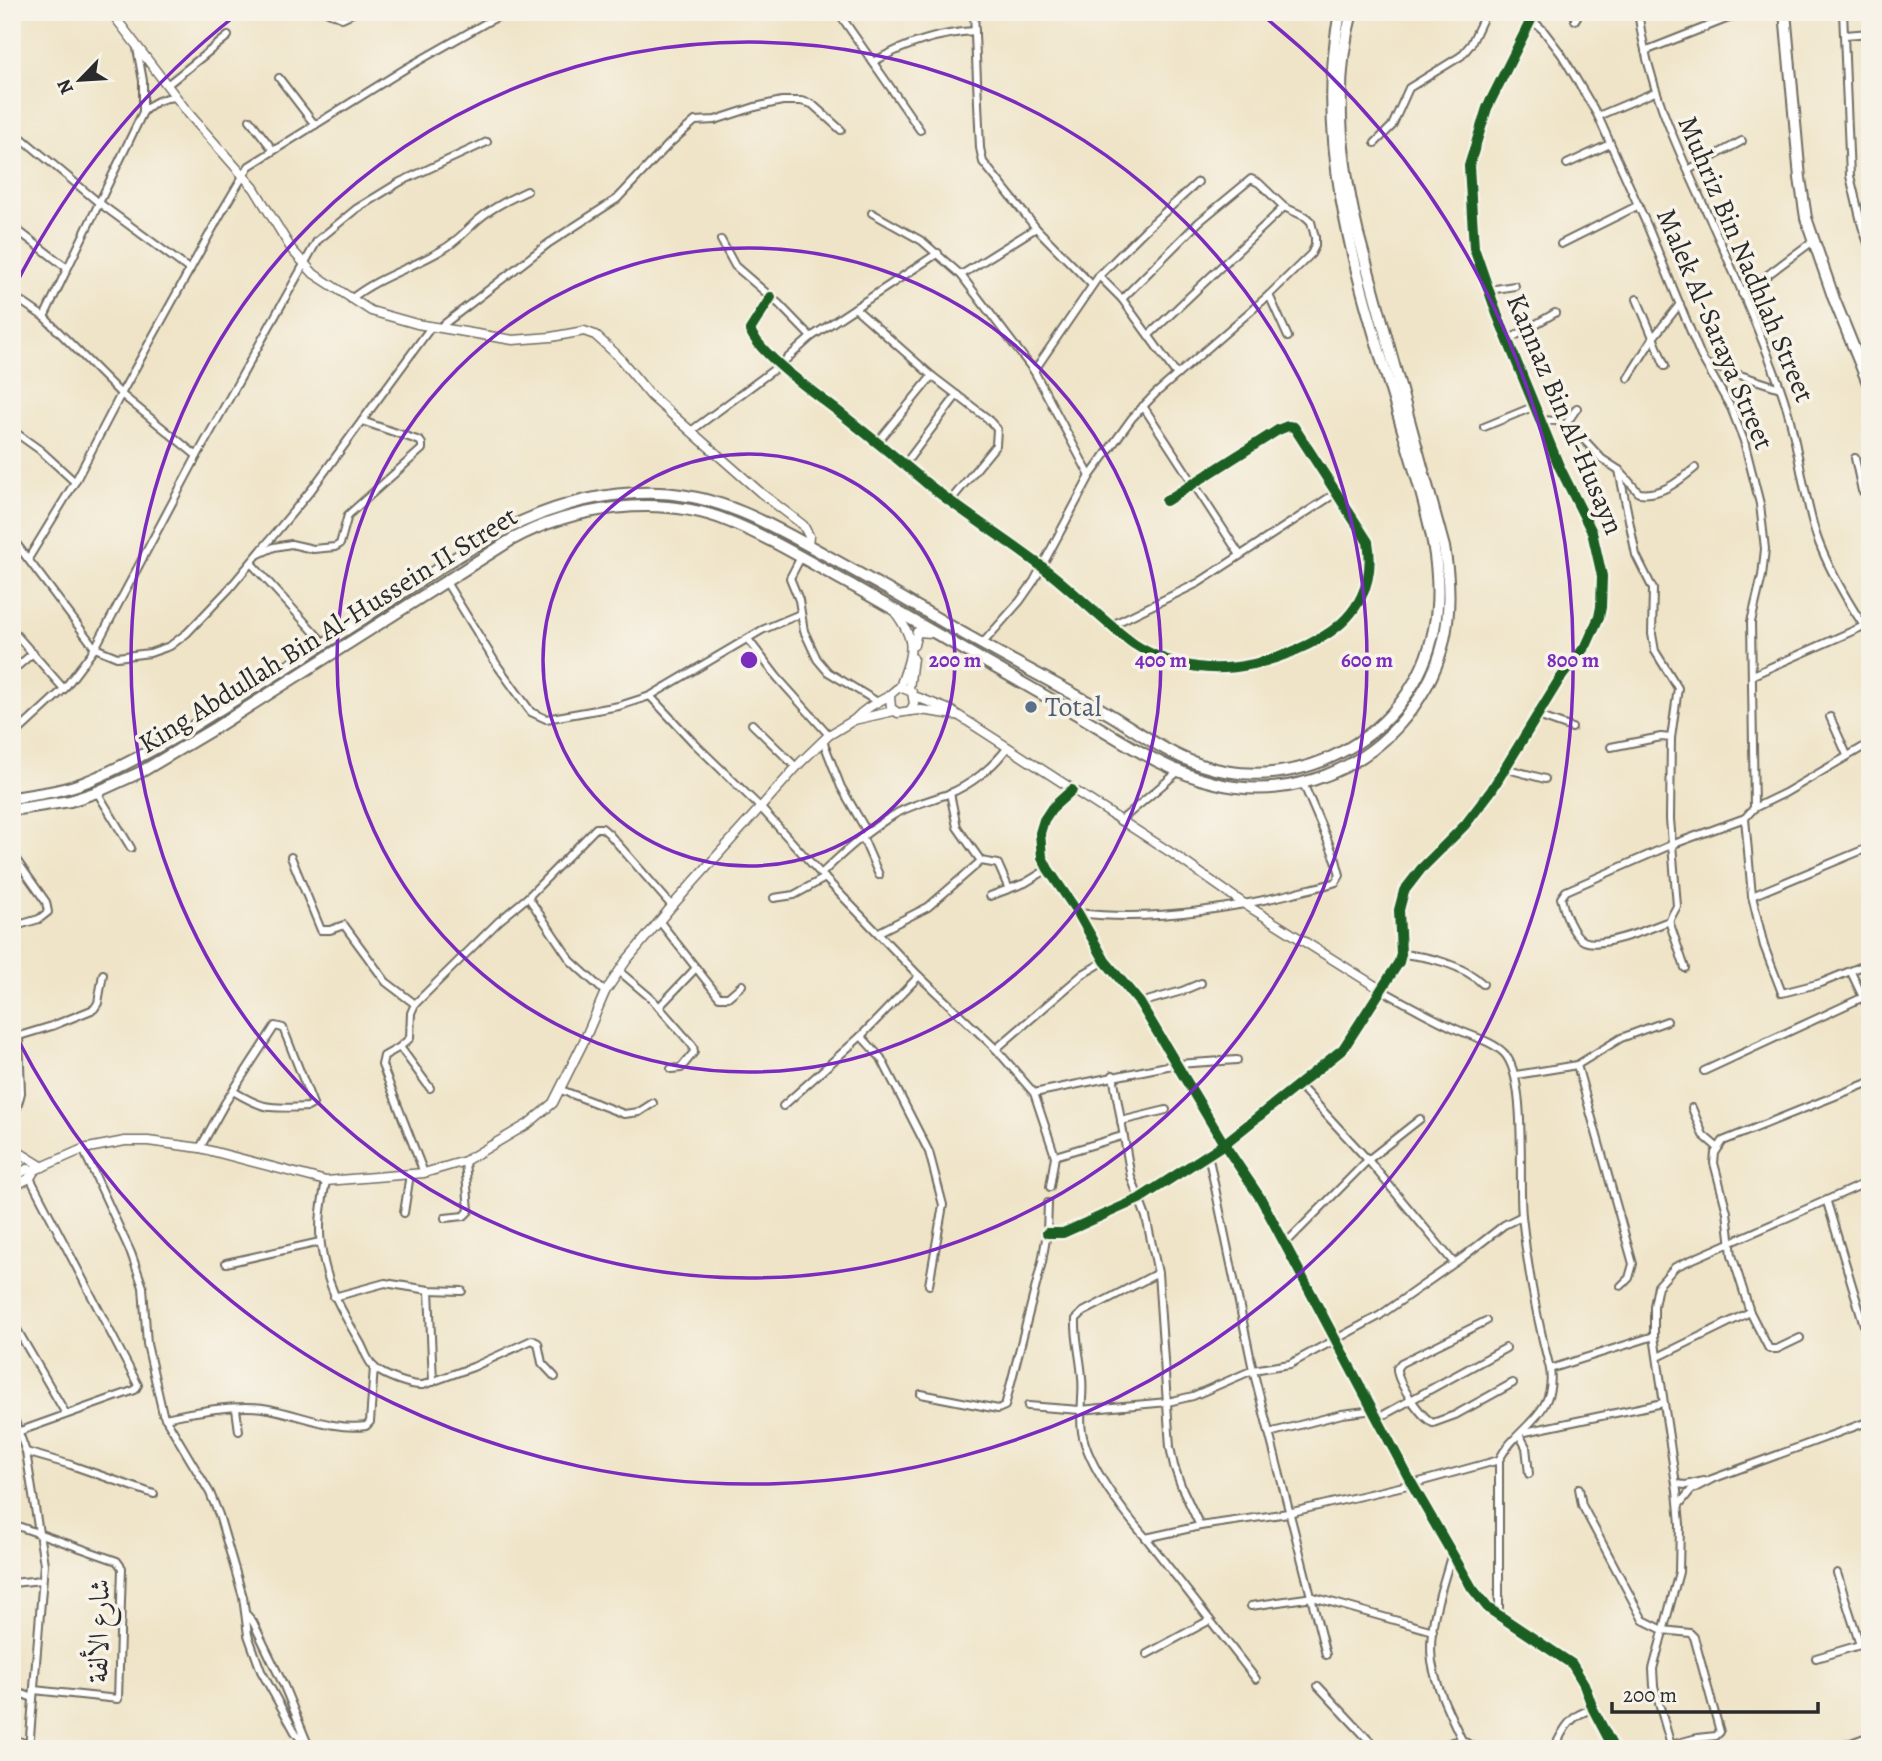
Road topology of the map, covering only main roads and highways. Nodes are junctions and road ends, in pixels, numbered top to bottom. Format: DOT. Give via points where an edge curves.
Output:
graph roads {
  1 [pos="1340,12"];
  2 [pos="1352,12"];
  3 [pos="1785,12"];
  4 [pos="1867,374"];
  5 [pos="1870,388"];
  6 [pos="290,664"];
  7 [pos="1020,665"];
  8 [pos="298,675"];
  9 [pos="1013,676"];
  10 [pos="267,680"];
  11 [pos="273,691"];
  12 [pos="12,798"];
  13 [pos="12,810"];
  1 -- 7 [label="main road, King Abdullah Bin Al-Hussein II Street" via="1331,103 1342,212 1436,558 1433,636 1419,674 1385,722 1357,745 1321,763 1280,772 1245,773 1185,759"];
  2 -- 9 [label="main road, King Abdullah Bin Al-Hussein II Street" via="1341,92 1348,184 1444,547 1449,581 1444,643 1434,674 1404,719 1360,758 1303,783 1273,788 1216,784 1179,771"];
  3 -- 4 [label="main road" via="1802,198 1813,241"];
  4 -- 5 [label="main road"];
  6 -- 7 [label="main road, King Abdullah Bin Al-Hussein II Street" via="510,526 574,501 656,492 729,505"];
  6 -- 8 [label="main road" via="290,673"];
  6 -- 10 [label="main road, King Abdullah Bin Al-Hussein II Street"];
  7 -- 9 [label="main road" via="1021,671"];
  8 -- 9 [label="main road, King Abdullah Bin Al-Hussein II Street" via="529,531 581,513 656,507 727,520"];
  8 -- 11 [label="main road, King Abdullah Bin Al-Hussein II Street"];
  10 -- 11 [label="main road" via="273,683"];
  10 -- 12 [label="main road, King Abdullah Bin Al-Hussein II Street" via="177,736 87,782"];
  11 -- 13 [label="main road, King Abdullah Bin Al-Hussein II Street" via="141,772 97,792"];
}
